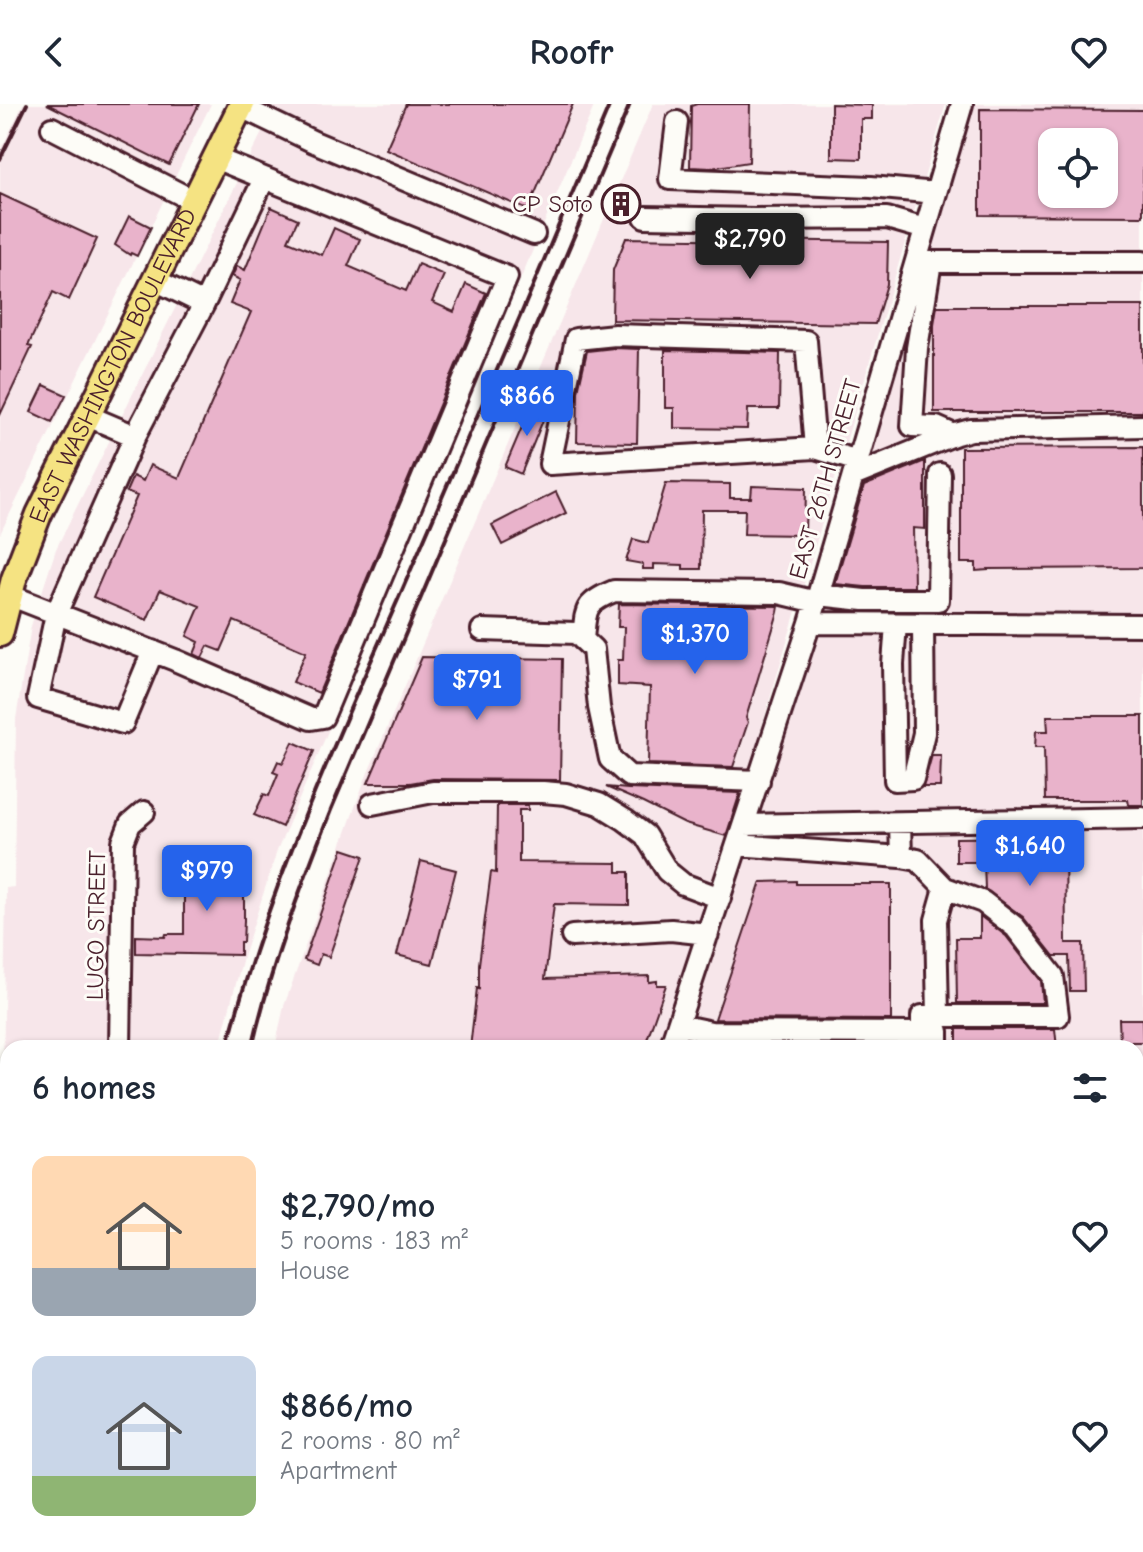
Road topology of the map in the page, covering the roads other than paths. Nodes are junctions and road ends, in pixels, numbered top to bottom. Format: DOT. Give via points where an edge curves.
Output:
graph roads {
  1 [pos="962,104"];
  2 [pos="242,106"];
  3 [pos="677,122"];
  4 [pos="52,128"];
  5 [pos="215,158"];
  6 [pos="264,179"];
  7 [pos="936,193"];
  8 [pos="194,201"];
  9 [pos="645,217"];
  10 [pos="925,229"];
  11 [pos="534,234"];
  12 [pos="923,262"];
  13 [pos="1143,262"];
  14 [pos="155,280"];
  15 [pos="204,304"];
  16 [pos="88,416"];
  17 [pos="1143,426"];
  18 [pos="954,435"];
  19 [pos="135,436"];
  20 [pos="815,448"];
  21 [pos="856,468"];
  22 [pos="940,474"];
  23 [pos="9,595"];
  24 [pos="818,598"];
  25 [pos="56,614"];
  26 [pos="810,623"];
  27 [pos="896,624"];
  28 [pos="923,624"];
  29 [pos="1143,625"];
  30 [pos="482,630"];
  31 [pos="0,634"];
  32 [pos="583,640"];
  33 [pos="153,651"];
  34 [pos="759,781"];
  35 [pos="372,804"];
  36 [pos="144,812"];
  37 [pos="1143,818"];
  38 [pos="900,823"];
  39 [pos="744,825"];
  40 [pos="737,845"];
  41 [pos="901,857"];
  42 [pos="945,888"];
  43 [pos="720,898"];
  44 [pos="708,934"];
  45 [pos="572,936"];
  46 [pos="678,1025"];
  47 [pos="938,1032"];
  48 [pos="120,1040"];
  49 [pos="673,1040"];
  1 -- 7 [label="street, EAST 26TH STREET"];
  2 -- 5 [label="main road, EAST WASHINGTON BOULEVARD"];
  2 -- 11 [label="street" via="314,142"];
  3 -- 7 [label="street" via="670,179"];
  4 -- 8 [label="street"];
  5 -- 6 [label="street"];
  5 -- 8 [label="main road, EAST WASHINGTON BOULEVARD"];
  6 -- 15 [label="street"];
  6 -- 33 [label="street" via="507,277 323,717 311,719"];
  7 -- 10 [label="street, EAST 26TH STREET"];
  8 -- 14 [label="main road, EAST WASHINGTON BOULEVARD"];
  9 -- 10 [label="street" via="887,218"];
  10 -- 12 [label="street, EAST 26TH STREET"];
  12 -- 13 [label="street"];
  12 -- 18 [label="street" via="912,426 936,427"];
  12 -- 21 [label="street, EAST 26TH STREET"];
  14 -- 15 [label="street"];
  14 -- 16 [label="main road, EAST WASHINGTON BOULEVARD"];
  15 -- 19 [label="street"];
  16 -- 19 [label="street"];
  16 -- 23 [label="main road, EAST WASHINGTON BOULEVARD" via="39,514"];
  17 -- 18 [label="street" via="971,430"];
  18 -- 21 [label="street"];
  19 -- 25 [label="street"];
  20 -- 20 [label="street" via="753,452 550,464 576,339 615,335 806,341"];
  20 -- 21 [label="street"];
  21 -- 24 [label="street, EAST 26TH STREET"];
  22 -- 24 [label="street" via="938,600"];
  23 -- 25 [label="street"];
  23 -- 31 [label="main road, EAST WASHINGTON BOULEVARD"];
  24 -- 26 [label="street, EAST 26TH STREET"];
  24 -- 32 [label="street" via="614,591 595,599 586,613"];
  25 -- 33 [label="street"];
  25 -- 33 [label="street" via="38,698 123,723"];
  26 -- 27 [label="street"];
  26 -- 34 [label="street, EAST 26TH STREET"];
  27 -- 28 [label="street"];
  27 -- 28 [label="street" via="895,780 903,781 913,779 924,733"];
  28 -- 29 [label="street"];
  30 -- 32 [label="street" via="576,633"];
  32 -- 34 [label="street" via="593,649 610,759 629,776"];
  34 -- 39 [label="street, EAST 26TH STREET"];
  35 -- 43 [label="street" via="433,792 566,794 599,804 625,820 645,835 667,871 683,884"];
  36 -- 48 [label="street, LUGO STREET" via="130,824 123,842"];
  37 -- 38 [label="street"];
  38 -- 39 [label="street"];
  38 -- 41 [label="street"];
  39 -- 40 [label="street, EAST 26TH STREET"];
  40 -- 41 [label="street"];
  40 -- 43 [label="street, EAST 26TH STREET"];
  41 -- 42 [label="street" via="918,860"];
  42 -- 47 [label="street" via="936,920"];
  42 -- 47 [label="street" via="983,902 1015,927 1053,976 1058,1016"];
  43 -- 44 [label="street, EAST 26TH STREET"];
  44 -- 45 [label="street" via="671,930"];
  44 -- 46 [label="street, EAST 26TH STREET"];
  46 -- 47 [label="street" via="711,1032 922,1033 922,1016"];
  46 -- 49 [label="street, EAST 26TH STREET"];
}
